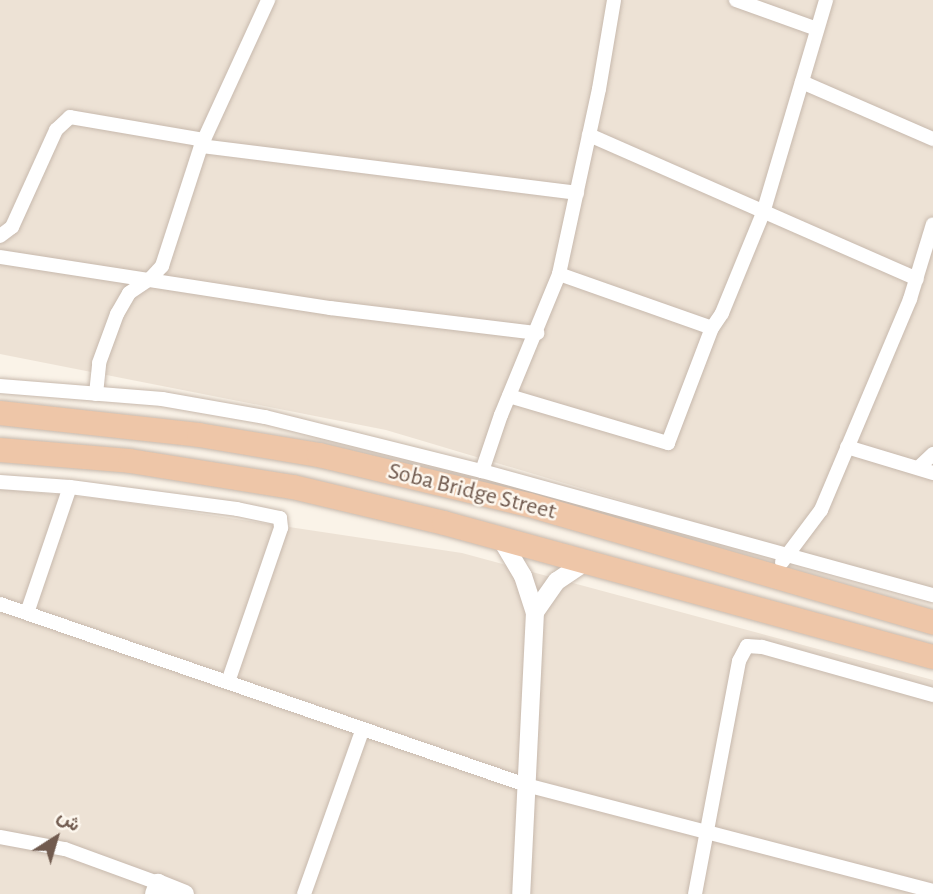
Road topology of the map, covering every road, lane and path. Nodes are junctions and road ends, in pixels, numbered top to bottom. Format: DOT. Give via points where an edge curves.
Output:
graph roads {
  1 [pos="268,0"];
  2 [pos="614,0"];
  3 [pos="736,0"];
  4 [pos="826,0"];
  5 [pos="817,29"];
  6 [pos="802,82"];
  7 [pos="589,135"];
  8 [pos="933,139"];
  9 [pos="202,143"];
  10 [pos="577,193"];
  11 [pos="764,213"];
  12 [pos="933,223"];
  13 [pos="0,236"];
  14 [pos="0,257"];
  15 [pos="559,274"];
  16 [pos="150,279"];
  17 [pos="917,279"];
  18 [pos="712,328"];
  19 [pos="537,333"];
  20 [pos="0,376"];
  21 [pos="0,386"];
  22 [pos="96,389"];
  23 [pos="509,396"];
  24 [pos="0,413"];
  25 [pos="70,420"];
  26 [pos="847,447"];
  27 [pos="0,450"];
  28 [pos="933,454"];
  29 [pos="66,456"];
  30 [pos="926,470"];
  31 [pos="482,471"];
  32 [pos="0,482"];
  33 [pos="70,487"];
  34 [pos="501,539"];
  35 [pos="788,556"];
  36 [pos="585,562"];
  37 [pos="770,575"];
  38 [pos="933,595"];
  39 [pos="0,604"];
  40 [pos="535,611"];
  41 [pos="27,613"];
  42 [pos="933,622"];
  43 [pos="933,657"];
  44 [pos="229,682"];
  45 [pos="933,695"];
  46 [pos="362,730"];
  47 [pos="526,785"];
  48 [pos="707,833"];
  49 [pos="0,837"];
  50 [pos="156,888"];
  51 [pos="933,891"];
  52 [pos="185,894"];
  53 [pos="304,894"];
  54 [pos="521,894"];
  55 [pos="695,894"];
  1 -- 9 [label="street"];
  2 -- 7 [label="street"];
  3 -- 5 [label="street"];
  4 -- 5 [label="street"];
  5 -- 6 [label="street"];
  6 -- 8 [label="street"];
  6 -- 11 [label="street"];
  7 -- 10 [label="street"];
  7 -- 11 [label="street"];
  9 -- 10 [label="street"];
  9 -- 13 [label="street" via="70,117 57,130 12,227"];
  9 -- 16 [label="street" via="162,266"];
  10 -- 15 [label="street"];
  11 -- 17 [label="street"];
  11 -- 18 [label="street"];
  12 -- 17 [label="street"];
  14 -- 16 [label="street"];
  15 -- 18 [label="street"];
  15 -- 19 [label="street"];
  16 -- 19 [label="street" via="330,308"];
  16 -- 22 [label="street" via="123,302 104,348"];
  17 -- 26 [label="street"];
  18 -- 23 [label="street" via="668,443"];
  19 -- 23 [label="street"];
  20 -- 22 [label="street"];
  21 -- 22 [label="street"];
  22 -- 31 [label="street" via="256,415"];
  23 -- 31 [label="street"];
  24 -- 25 [label="highway, Soba Bridge Street"];
  25 -- 29 [label="highway"];
  25 -- 37 [label="highway, Soba Bridge Street" via="318,455 482,492"];
  26 -- 30 [label="street"];
  26 -- 35 [label="street" via="821,510"];
  27 -- 29 [label="highway, Soba Bridge Street"];
  28 -- 30 [label="street"];
  29 -- 34 [label="highway, Soba Bridge Street" via="258,480"];
  31 -- 35 [label="street"];
  32 -- 33 [label="street"];
  33 -- 41 [label="street"];
  33 -- 44 [label="street" via="280,518 281,528"];
  34 -- 36 [label="highway, Soba Bridge Street"];
  34 -- 40 [label="street" via="527,583"];
  35 -- 37 [label="street"];
  35 -- 38 [label="street"];
  36 -- 40 [label="street" via="557,581"];
  36 -- 43 [label="highway, Soba Bridge Street"];
  37 -- 42 [label="highway, Soba Bridge Street"];
  39 -- 41 [label="street"];
  40 -- 47 [label="street"];
  41 -- 44 [label="street"];
  44 -- 46 [label="street"];
  45 -- 48 [label="street" via="747,646 739,661"];
  46 -- 47 [label="street"];
  46 -- 53 [label="street"];
  47 -- 48 [label="street"];
  47 -- 54 [label="street"];
  48 -- 51 [label="street"];
  48 -- 55 [label="street"];
  49 -- 50 [label="street" via="65,849"];
  50 -- 52 [label="street"];
}
